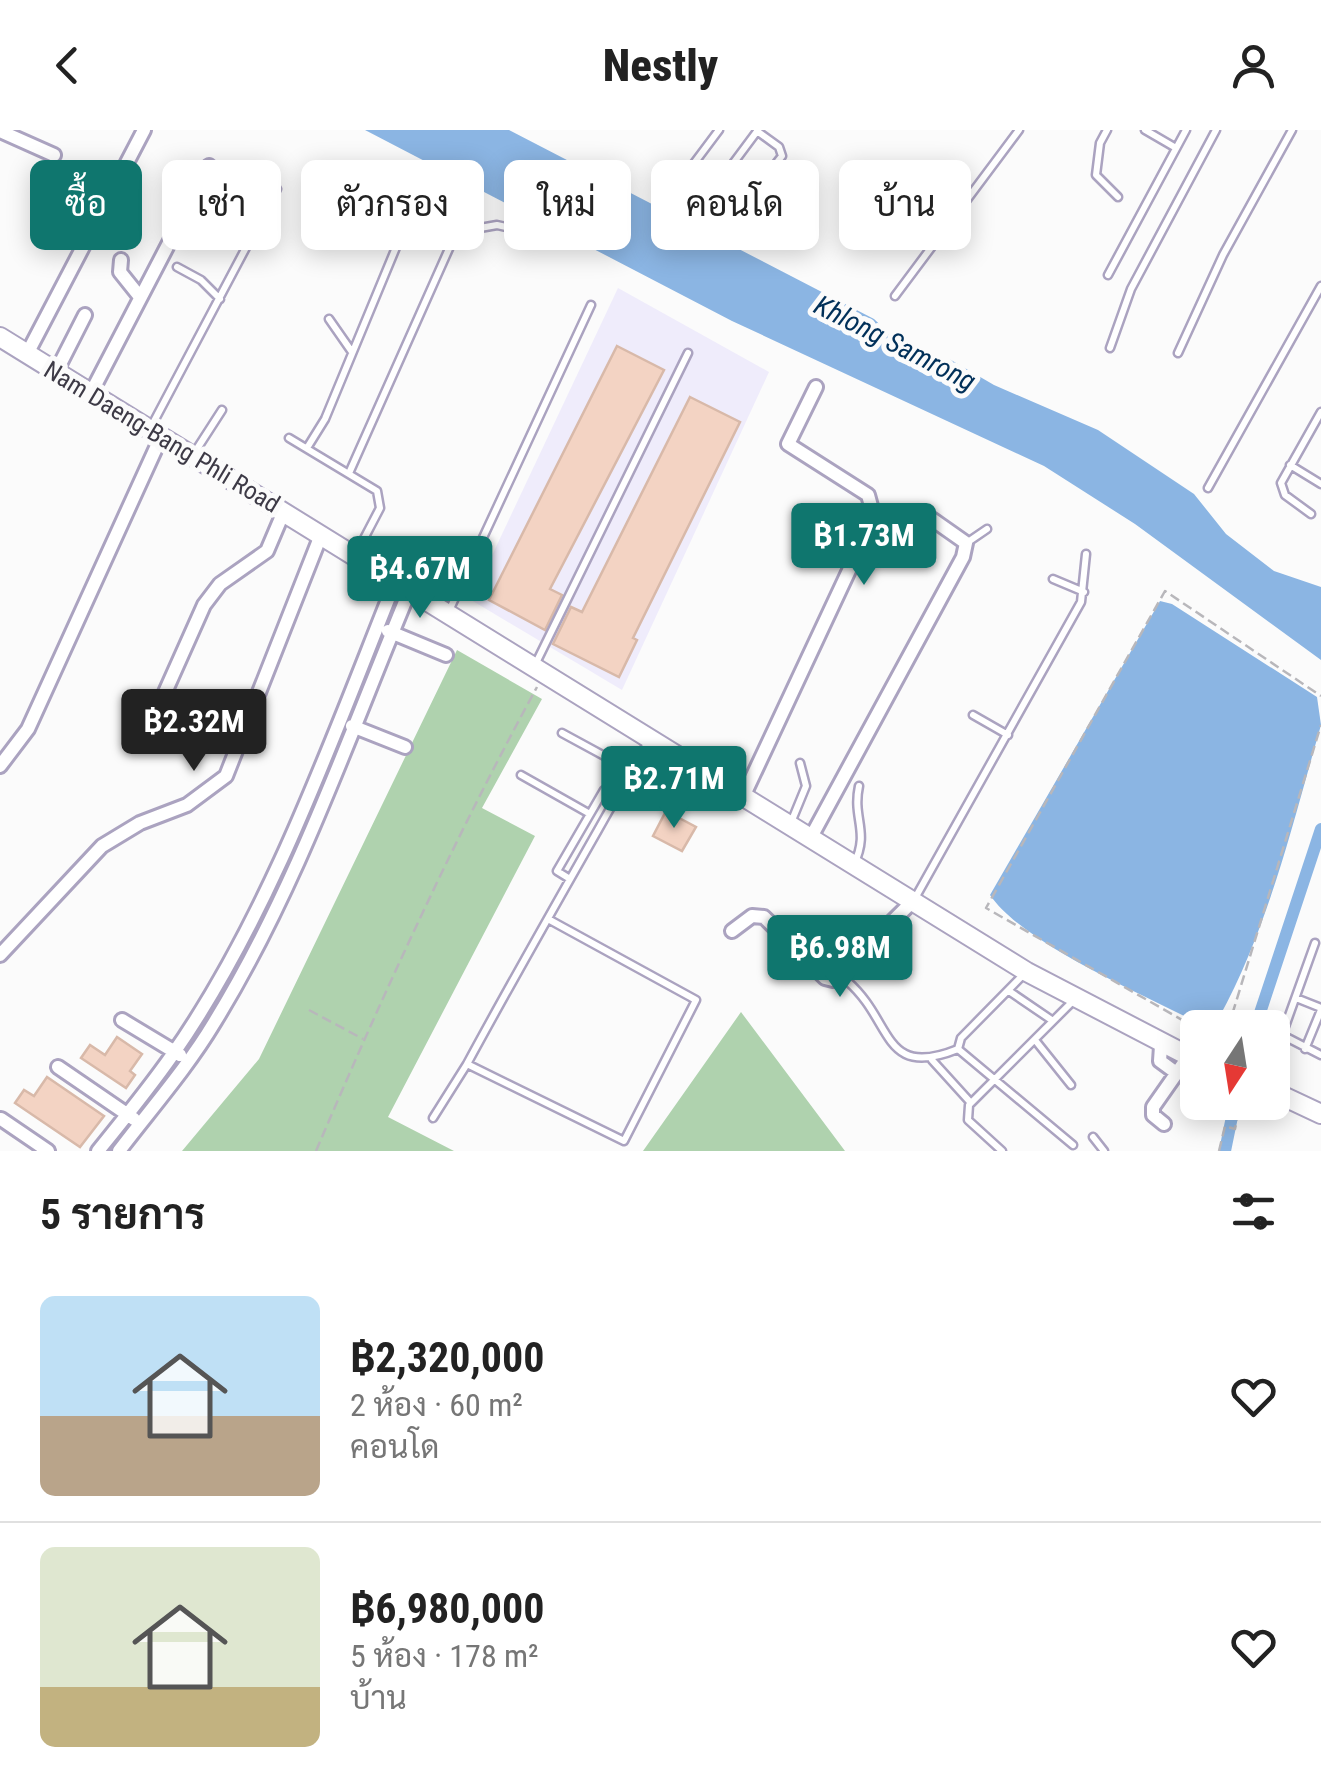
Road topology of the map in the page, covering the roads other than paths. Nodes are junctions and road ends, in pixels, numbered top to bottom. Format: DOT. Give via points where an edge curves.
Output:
graph roads {
  1 [pos="144,130"];
  2 [pos="719,130"];
  3 [pos="1019,130"];
  4 [pos="1107,130"];
  5 [pos="1145,130"];
  6 [pos="1186,130"];
  7 [pos="1216,130"];
  8 [pos="1292,130"];
  9 [pos="0,131"];
  10 [pos="758,131"];
  11 [pos="1176,148"];
  12 [pos="54,155"];
  13 [pos="128,160"];
  14 [pos="696,160"];
  15 [pos="737,160"];
  16 [pos="776,160"];
  17 [pos="1118,197"];
  18 [pos="81,250"];
  19 [pos="165,250"];
  20 [pos="246,250"];
  21 [pos="395,250"];
  22 [pos="448,250"];
  23 [pos="121,260"];
  24 [pos="177,267"];
  25 [pos="1108,275"];
  26 [pos="1321,286"];
  27 [pos="895,296"];
  28 [pos="140,297"];
  29 [pos="220,299"];
  30 [pos="591,305"];
  31 [pos="85,315"];
  32 [pos="328,319"];
  33 [pos="0,337"];
  34 [pos="1110,348"];
  35 [pos="352,352"];
  36 [pos="688,352"];
  37 [pos="1178,353"];
  38 [pos="27,354"];
  39 [pos="56,372"];
  40 [pos="816,387"];
  41 [pos="91,393"];
  42 [pos="222,410"];
  43 [pos="1321,412"];
  44 [pos="155,434"];
  45 [pos="290,438"];
  46 [pos="307,448"];
  47 [pos="192,456"];
  48 [pos="1290,465"];
  49 [pos="350,471"];
  50 [pos="1321,484"];
  51 [pos="1208,488"];
  52 [pos="284,511"];
  53 [pos="1312,514"];
  54 [pos="930,517"];
  55 [pos="988,529"];
  56 [pos="321,535"];
  57 [pos="966,543"];
  58 [pos="1086,554"];
  59 [pos="355,555"];
  60 [pos="1053,578"];
  61 [pos="402,587"];
  62 [pos="1084,592"];
  63 [pos="447,615"];
  64 [pos="378,626"];
  65 [pos="392,632"];
  66 [pos="446,655"];
  67 [pos="540,669"];
  68 [pos="972,715"];
  69 [pos="150,726"];
  70 [pos="352,726"];
  71 [pos="562,733"];
  72 [pos="1008,734"];
  73 [pos="650,739"];
  74 [pos="405,747"];
  75 [pos="800,763"];
  76 [pos="0,766"];
  77 [pos="632,771"];
  78 [pos="521,775"];
  79 [pos="715,780"];
  80 [pos="859,786"];
  81 [pos="604,790"];
  82 [pos="668,792"];
  83 [pos="743,797"];
  84 [pos="590,814"];
  85 [pos="789,826"];
  86 [pos="810,839"];
  87 [pos="854,865"];
  88 [pos="570,878"];
  89 [pos="913,901"];
  90 [pos="548,919"];
  91 [pos="732,931"];
  92 [pos="1314,943"];
  93 [pos="0,954"];
  94 [pos="1027,972"];
  95 [pos="848,981"];
  96 [pos="1008,991"];
  97 [pos="1296,998"];
  98 [pos="1074,999"];
  99 [pos="1321,1009"];
  100 [pos="122,1020"];
  101 [pos="1053,1022"];
  102 [pos="1035,1040"];
  103 [pos="1161,1046"];
  104 [pos="1305,1049"];
  105 [pos="958,1050"];
  106 [pos="175,1052"];
  107 [pos="1180,1054"];
  108 [pos="1321,1055"];
  109 [pos="190,1060"];
  110 [pos="932,1060"];
  111 [pos="467,1064"];
  112 [pos="58,1067"];
  113 [pos="1180,1068"];
  114 [pos="1175,1072"];
  115 [pos="995,1082"];
  116 [pos="1071,1085"];
  117 [pos="1290,1097"];
  118 [pos="971,1103"];
  119 [pos="1318,1107"];
  120 [pos="127,1114"];
  121 [pos="1,1118"];
  122 [pos="433,1118"];
  123 [pos="140,1123"];
  124 [pos="1164,1124"];
  125 [pos="1093,1136"];
  126 [pos="1073,1145"];
  127 [pos="48,1151"];
  128 [pos="98,1151"];
  129 [pos="119,1151"];
  130 [pos="1002,1151"];
  131 [pos="1104,1151"];
  1 -- 13 [label="street"];
  2 -- 14 [label="lane"];
  3 -- 27 [label="lane"];
  4 -- 17 [label="lane" via="1096,174"];
  5 -- 11 [label="lane"];
  6 -- 11 [label="lane"];
  7 -- 34 [label="lane" via="1132,289"];
  8 -- 37 [label="lane"];
  9 -- 12 [label="street"];
  10 -- 15 [label="lane"];
  10 -- 16 [label="lane" via="782,151"];
  11 -- 25 [label="lane"];
  18 -- 38 [label="street"];
  19 -- 28 [label="street"];
  20 -- 29 [label="lane"];
  21 -- 35 [label="lane"];
  22 -- 49 [label="lane"];
  23 -- 28 [label="street" via="120,272"];
  24 -- 29 [label="lane"];
  26 -- 51 [label="lane"];
  28 -- 41 [label="street"];
  29 -- 44 [label="lane"];
  30 -- 63 [label="lane"];
  31 -- 39 [label="street"];
  32 -- 35 [label="lane"];
  33 -- 38 [label="main road, Nam Daeng-Bang Phli Road"];
  35 -- 46 [label="lane"];
  36 -- 67 [label="lane"];
  38 -- 39 [label="main road, Nam Daeng-Bang Phli Road"];
  39 -- 41 [label="main road, Nam Daeng-Bang Phli Road"];
  40 -- 83 [label="street" via="788,444 868,495 874,517"];
  41 -- 44 [label="main road, Nam Daeng-Bang Phli Road"];
  42 -- 47 [label="lane"];
  43 -- 48 [label="lane"];
  44 -- 47 [label="main road, Nam Daeng-Bang Phli Road"];
  44 -- 76 [label="street" via="28,729"];
  45 -- 46 [label="lane"];
  46 -- 49 [label="lane"];
  47 -- 52 [label="main road, Nam Daeng-Bang Phli Road"];
  48 -- 50 [label="lane"];
  48 -- 53 [label="lane" via="1281,489"];
  49 -- 59 [label="lane" via="380,500"];
  52 -- 56 [label="main road, Nam Daeng-Bang Phli Road"];
  52 -- 69 [label="street" via="267,551 220,584 204,605"];
  54 -- 57 [label="street"];
  55 -- 57 [label="lane"];
  56 -- 59 [label="main road, Nam Daeng-Bang Phli Road"];
  56 -- 93 [label="street" via="226,776 187,805 102,846"];
  57 -- 86 [label="street" via="954,578"];
  58 -- 62 [label="lane"];
  59 -- 61 [label="main road, Nam Daeng-Bang Phli Road"];
  60 -- 62 [label="lane"];
  61 -- 63 [label="main road, Nam Daeng-Bang Phli Road"];
  61 -- 64 [label="street"];
  61 -- 65 [label="street"];
  62 -- 72 [label="lane"];
  63 -- 67 [label="main road, Nam Daeng-Bang Phli Road"];
  64 -- 65 [label="street"];
  64 -- 106 [label="street" via="278,860"];
  65 -- 66 [label="street"];
  65 -- 70 [label="street"];
  67 -- 73 [label="main road, Nam Daeng-Bang Phli Road"];
  68 -- 72 [label="lane"];
  70 -- 74 [label="street"];
  70 -- 109 [label="street" via="282,891"];
  71 -- 77 [label="lane"];
  72 -- 89 [label="lane"];
  73 -- 77 [label="lane"];
  73 -- 79 [label="main road, Nam Daeng-Bang Phli Road"];
  75 -- 85 [label="lane" via="806,786"];
  77 -- 88 [label="lane"];
  78 -- 84 [label="lane"];
  79 -- 82 [label="lane" via="694,806"];
  79 -- 83 [label="main road, Nam Daeng-Bang Phli Road"];
  80 -- 87 [label="lane" via="855,805 864,838"];
  81 -- 84 [label="lane"];
  83 -- 85 [label="main road, Nam Daeng-Bang Phli Road"];
  84 -- 88 [label="lane" via="557,871"];
  85 -- 86 [label="main road, Nam Daeng-Bang Phli Road"];
  86 -- 87 [label="main road, Nam Daeng-Bang Phli Road"];
  87 -- 89 [label="main road, Nam Daeng-Bang Phli Road"];
  88 -- 90 [label="lane"];
  89 -- 91 [label="street" via="833,980 764,917 752,916"];
  89 -- 94 [label="main road, Nam Daeng-Bang Phli Road"];
  90 -- 111 [label="lane"];
  90 -- 111 [label="lane" via="696,1000 624,1142"];
  92 -- 97 [label="lane"];
  94 -- 96 [label="lane"];
  94 -- 98 [label="main road, Nam Daeng-Bang Phli Road"];
  95 -- 110 [label="lane" via="908,1059"];
  96 -- 101 [label="lane"];
  96 -- 105 [label="lane" via="961,1038"];
  97 -- 99 [label="lane"];
  97 -- 104 [label="lane" via="1282,1035"];
  98 -- 101 [label="lane"];
  98 -- 103 [label="main road, Nam Daeng-Bang Phli Road"];
  99 -- 104 [label="lane"];
  100 -- 106 [label="street"];
  101 -- 102 [label="lane"];
  102 -- 115 [label="lane"];
  102 -- 116 [label="lane"];
  103 -- 107 [label="main road, Nam Daeng-Bang Phli Road"];
  103 -- 114 [label="street" via="1160,1060"];
  104 -- 108 [label="lane"];
  105 -- 110 [label="lane"];
  105 -- 115 [label="lane"];
  106 -- 109 [label="street"];
  106 -- 120 [label="street"];
  109 -- 123 [label="street"];
  110 -- 118 [label="lane"];
  111 -- 122 [label="lane"];
  112 -- 120 [label="street"];
  113 -- 114 [label="street"];
  114 -- 124 [label="street" via="1153,1107"];
  115 -- 118 [label="lane"];
  115 -- 126 [label="lane"];
  117 -- 119 [label="main road"];
  118 -- 130 [label="lane" via="968,1120"];
  120 -- 123 [label="street"];
  120 -- 128 [label="street"];
  121 -- 127 [label="street"];
  123 -- 129 [label="street"];
  125 -- 131 [label="lane"];
}
